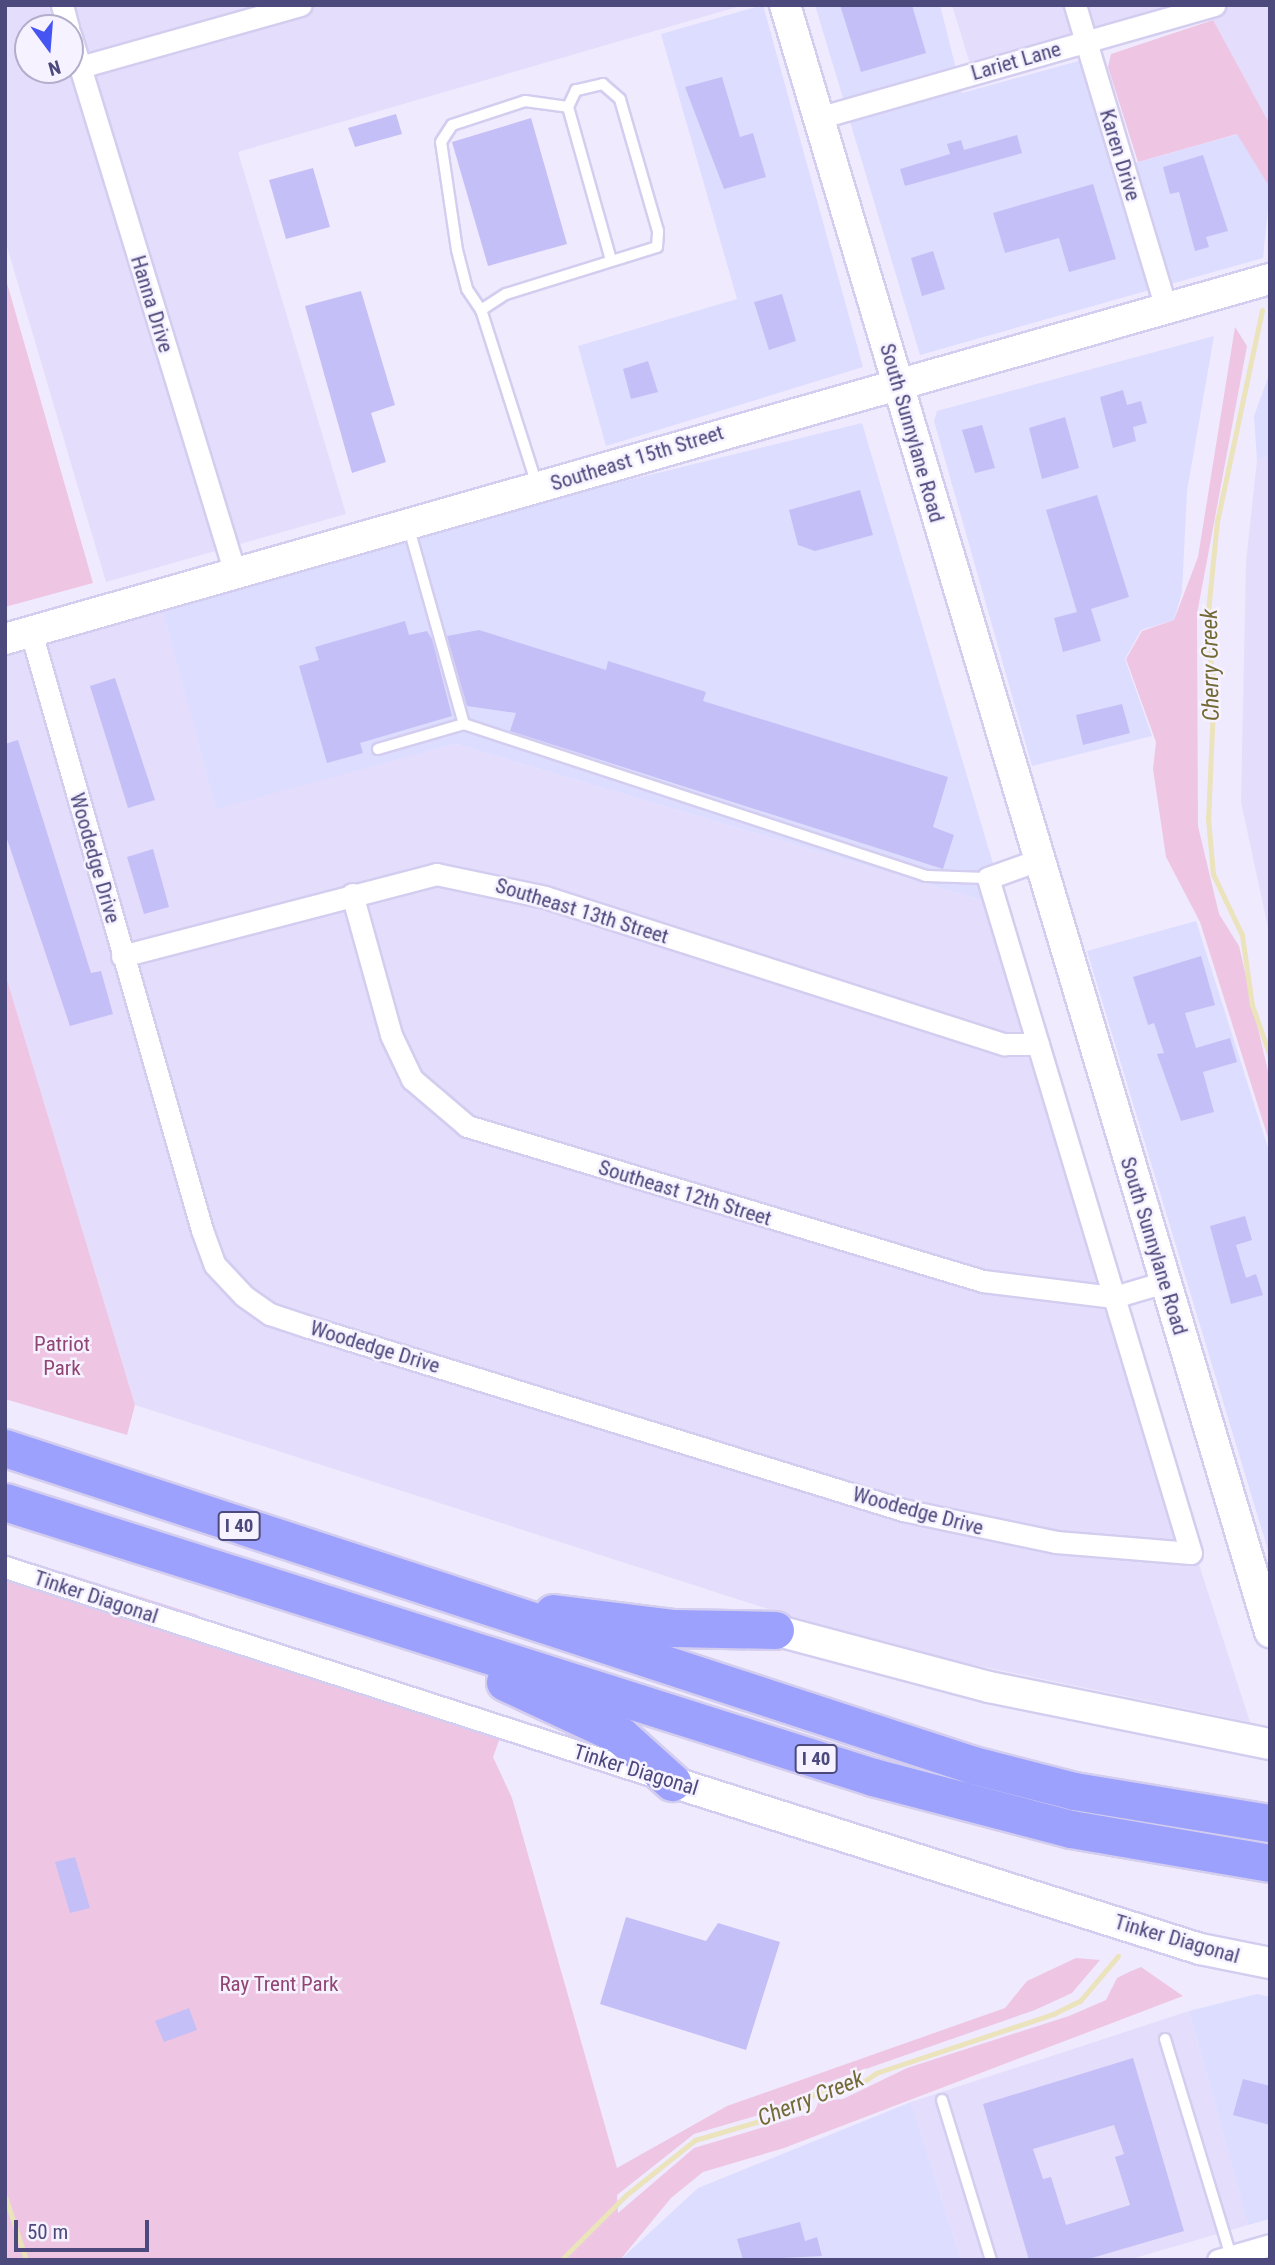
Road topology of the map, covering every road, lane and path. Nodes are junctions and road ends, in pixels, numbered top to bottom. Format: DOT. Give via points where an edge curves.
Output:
graph roads {
  1 [pos="300,5"];
  2 [pos="785,5"];
  3 [pos="1075,5"];
  4 [pos="1214,5"];
  5 [pos="1086,41"];
  6 [pos="84,66"];
  7 [pos="84,80"];
  8 [pos="568,107"];
  9 [pos="818,118"];
  10 [pos="611,260"];
  11 [pos="1270,279"];
  12 [pos="1165,305"];
  13 [pos="481,310"];
  14 [pos="898,381"];
  15 [pos="537,488"];
  16 [pos="408,525"];
  17 [pos="235,573"];
  18 [pos="18,635"];
  19 [pos="464,724"];
  20 [pos="378,749"];
  21 [pos="1038,860"];
  22 [pos="988,878"];
  23 [pos="352,894"];
  24 [pos="122,956"];
  25 [pos="1038,1044"];
  26 [pos="1165,1282"];
  27 [pos="1114,1297"];
  28 [pos="5,1448"];
  29 [pos="5,1502"];
  30 [pos="5,1567"];
  31 [pos="472,1603"];
  32 [pos="370,1620"];
  33 [pos="775,1630"];
  34 [pos="1270,1632"];
  35 [pos="1270,1744"];
  36 [pos="672,1782"];
  37 [pos="1270,1823"];
  38 [pos="1270,1863"];
  39 [pos="1270,1963"];
  40 [pos="1165,2039"];
  41 [pos="942,2100"];
  42 [pos="1270,2245"];
  43 [pos="1225,2258"];
  44 [pos="991,2260"];
  1 -- 6 [label="street"];
  2 -- 9 [label="main road, South Sunnylane Road"];
  3 -- 5 [label="street, Karen Drive"];
  4 -- 5 [label="street, Lariet Lane"];
  5 -- 9 [label="street, Lariet Lane"];
  5 -- 12 [label="street, Karen Drive"];
  7 -- 17 [label="street, Hanna Drive"];
  8 -- 10 [label="lane"];
  8 -- 10 [label="lane" via="576,90 603,84 621,99 654,217 657,247"];
  8 -- 13 [label="lane" via="525,101 452,125 441,142 457,250 467,289"];
  9 -- 14 [label="main road, South Sunnylane Road"];
  10 -- 13 [label="lane" via="506,294"];
  11 -- 12 [label="main road, Southeast 15th Street"];
  12 -- 14 [label="main road, Southeast 15th Street"];
  13 -- 15 [label="lane"];
  14 -- 15 [label="main road, Southeast 15th Street"];
  14 -- 21 [label="main road, South Sunnylane Road"];
  15 -- 16 [label="main road, Southeast 15th Street"];
  16 -- 17 [label="main road, Southeast 15th Street"];
  16 -- 19 [label="lane"];
  17 -- 18 [label="main road, Southeast 15th Street"];
  18 -- 24 [label="street, Woodedge Drive"];
  19 -- 20 [label="lane"];
  19 -- 22 [label="lane" via="925,876"];
  21 -- 22 [label="street"];
  21 -- 26 [label="main road, South Sunnylane Road"];
  22 -- 25 [label="street"];
  23 -- 24 [label="street, Southeast 13th Street"];
  23 -- 25 [label="street, Southeast 13th Street" via="436,874 474,879 1004,1044"];
  23 -- 27 [label="street, Southeast 12th Street" via="391,1035 412,1079 467,1126 909,1263 1066,1295"];
  24 -- 27 [label="street, Woodedge Drive" via="215,1265 270,1314 916,1513 1056,1542 1191,1553"];
  25 -- 27 [label="street"];
  26 -- 27 [label="street, Southeast 12th Street"];
  26 -- 34 [label="main road, South Sunnylane Road"];
  28 -- 31 [label="highway, I 40"];
  29 -- 32 [label="highway, I 40"];
  30 -- 36 [label="street, Tinker Diagonal"];
  31 -- 33 [label="highway" via="674,1628"];
  31 -- 37 [label="highway, I 40" via="973,1765 1074,1791"];
  32 -- 36 [label="highway" via="613,1732"];
  32 -- 38 [label="highway, I 40" via="959,1801 1071,1829"];
  33 -- 35 [label="main road" via="989,1687"];
  36 -- 39 [label="main road, Tinker Diagonal" via="1200,1949"];
  40 -- 43 [label="lane"];
  41 -- 44 [label="lane"];
  42 -- 43 [label="street"];
}
